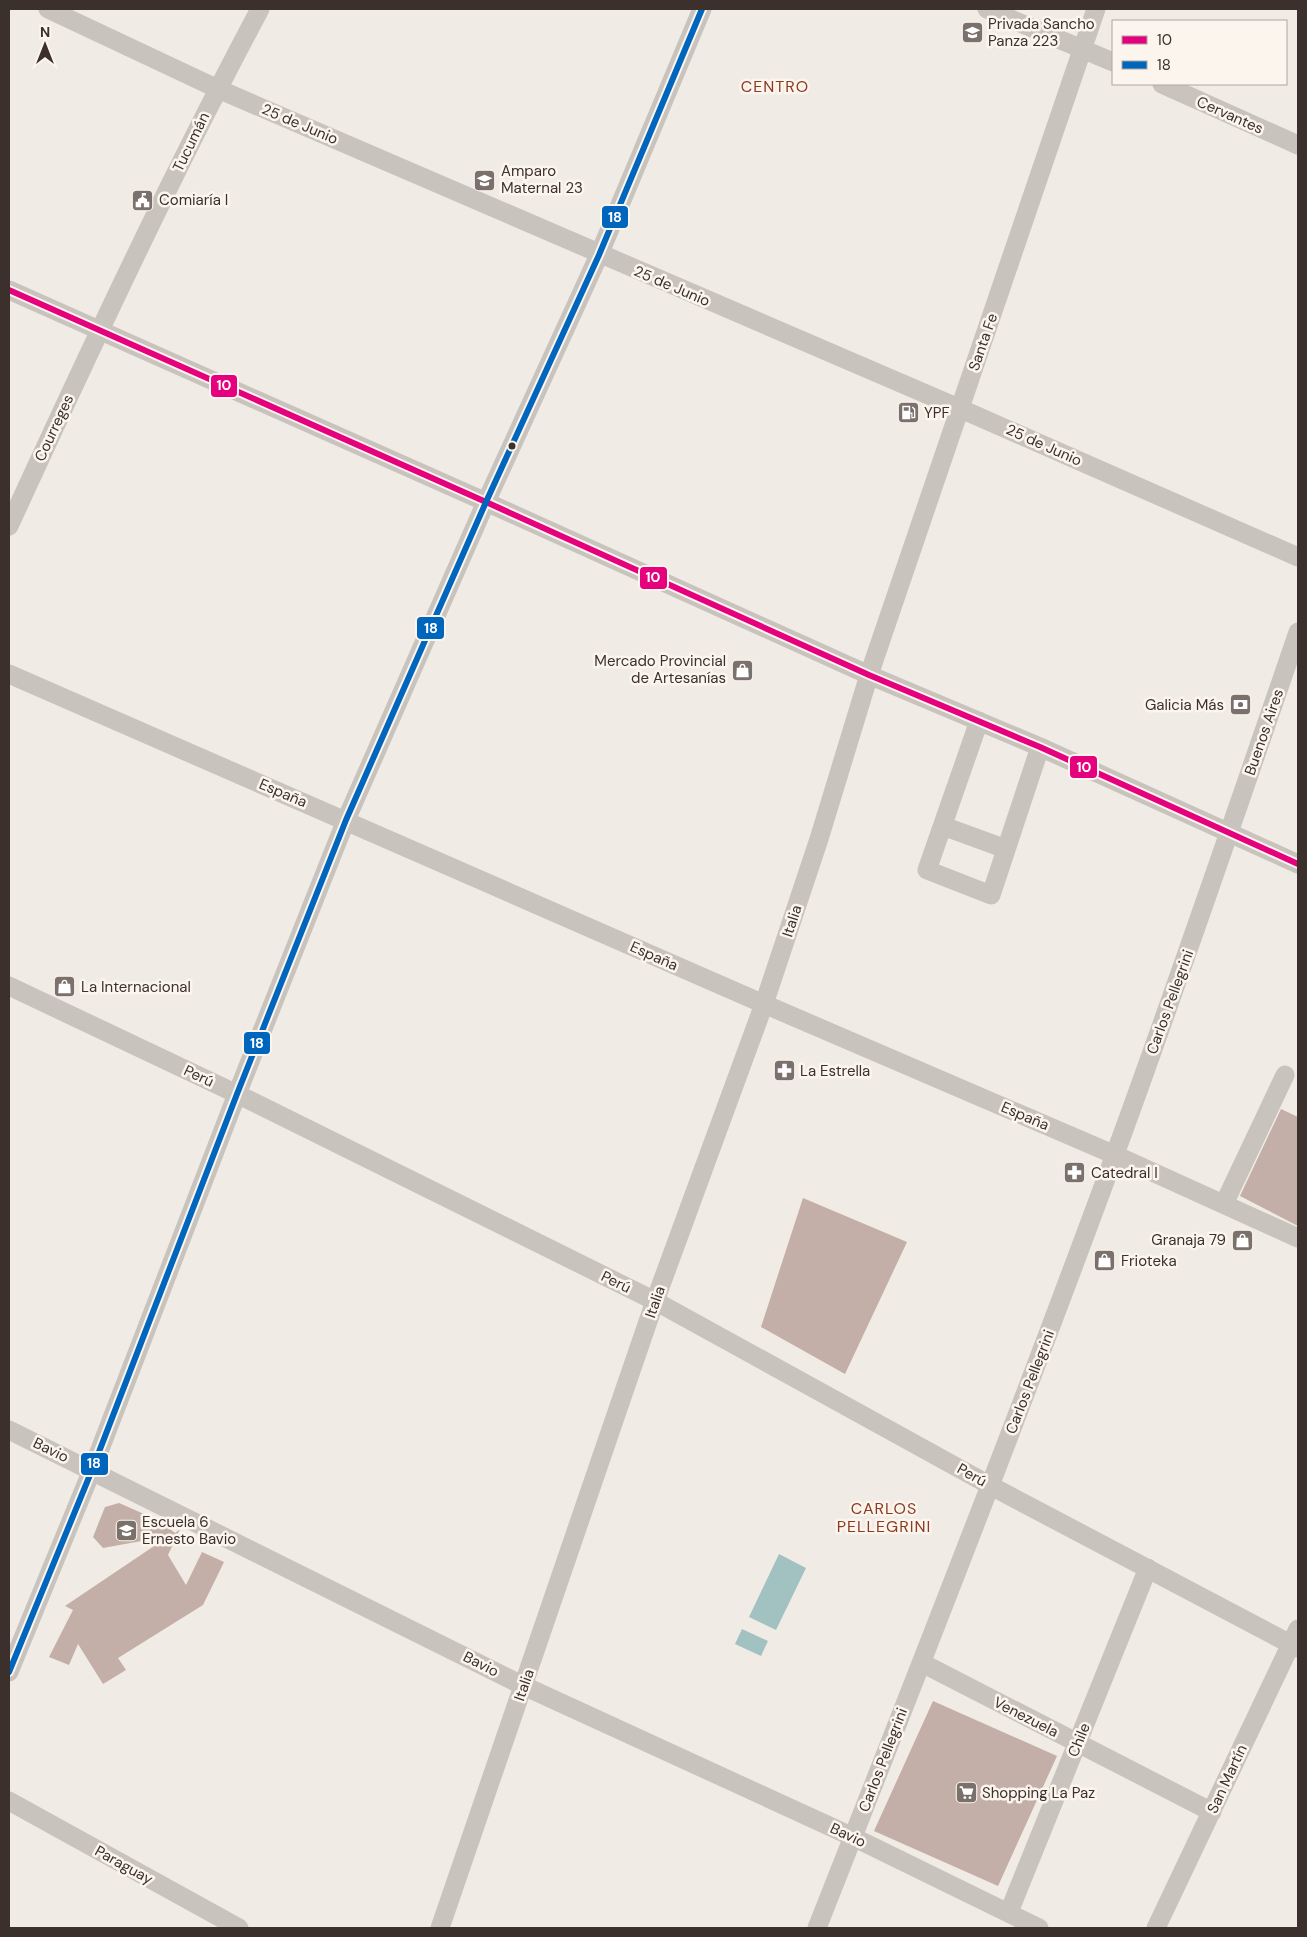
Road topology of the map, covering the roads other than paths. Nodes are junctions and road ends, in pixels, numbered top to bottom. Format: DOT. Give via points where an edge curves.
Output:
graph roads {
  1 [pos="48,9"];
  2 [pos="260,9"];
  3 [pos="702,9"];
  4 [pos="987,9"];
  5 [pos="1096,9"];
  6 [pos="1082,48"];
  7 [pos="1112,62"];
  8 [pos="1164,85"];
  9 [pos="218,89"];
  10 [pos="1298,146"];
  11 [pos="600,255"];
  12 [pos="9,290"];
  13 [pos="99,330"];
  14 [pos="961,409"];
  15 [pos="486,502"];
  16 [pos="9,526"];
  17 [pos="1298,557"];
  18 [pos="1298,632"];
  19 [pos="9,674"];
  20 [pos="869,675"];
  21 [pos="978,720"];
  22 [pos="1040,747"];
  23 [pos="346,820"];
  24 [pos="943,826"];
  25 [pos="1230,832"];
  26 [pos="1006,849"];
  27 [pos="1298,864"];
  28 [pos="9,986"];
  29 [pos="764,1004"];
  30 [pos="1285,1075"];
  31 [pos="237,1094"];
  32 [pos="1115,1155"];
  33 [pos="1224,1204"];
  34 [pos="1298,1238"];
  35 [pos="655,1301"];
  36 [pos="9,1430"];
  37 [pos="92,1470"];
  38 [pos="991,1486"];
  39 [pos="1148,1568"];
  40 [pos="1296,1640"];
  41 [pos="922,1663"];
  42 [pos="9,1672"];
  43 [pos="524,1686"];
  44 [pos="1078,1744"];
  45 [pos="9,1801"];
  46 [pos="1212,1812"];
  47 [pos="853,1837"];
  48 [pos="1008,1912"];
  49 [pos="239,1928"];
  50 [pos="440,1928"];
  51 [pos="818,1928"];
  52 [pos="1039,1928"];
  53 [pos="1156,1928"];
  1 -- 9 [label="street, 25 de Junio"];
  2 -- 9 [label="street, Tucumán"];
  3 -- 11 [label="street"];
  4 -- 6 [label="street"];
  5 -- 6 [label="street, Santa Fe"];
  6 -- 7 [label="street"];
  6 -- 14 [label="street, Santa Fe"];
  8 -- 10 [label="street, Cervantes"];
  9 -- 11 [label="street, 25 de Junio"];
  9 -- 13 [label="street, Tucumán"];
  11 -- 14 [label="street, 25 de Junio"];
  11 -- 15 [label="street"];
  12 -- 13 [label="street"];
  13 -- 15 [label="street"];
  13 -- 16 [label="street, Courreges"];
  14 -- 17 [label="street, 25 de Junio"];
  14 -- 20 [label="street, Santa Fe"];
  15 -- 20 [label="street"];
  15 -- 23 [label="street"];
  18 -- 25 [label="street, Buenos Aires"];
  19 -- 23 [label="street, España"];
  20 -- 21 [label="street"];
  20 -- 29 [label="street, Italia"];
  21 -- 22 [label="street"];
  21 -- 24 [label="street"];
  22 -- 25 [label="street"];
  22 -- 26 [label="street"];
  23 -- 29 [label="street, España"];
  23 -- 31 [label="street"];
  24 -- 26 [label="street"];
  24 -- 26 [label="street" via="927,870 991,895"];
  25 -- 27 [label="street"];
  25 -- 32 [label="street, Carlos Pellegrini"];
  28 -- 31 [label="street, Perú"];
  29 -- 32 [label="street, España"];
  29 -- 35 [label="street, Italia"];
  30 -- 33 [label="street"];
  31 -- 35 [label="street, Perú"];
  31 -- 37 [label="street"];
  32 -- 33 [label="street, España"];
  32 -- 38 [label="street, Carlos Pellegrini"];
  33 -- 34 [label="street, España"];
  35 -- 38 [label="street, Perú"];
  35 -- 43 [label="street, Italia"];
  36 -- 37 [label="street, Bavio"];
  37 -- 42 [label="street"];
  37 -- 43 [label="street, Bavio"];
  38 -- 39 [label="street, Perú"];
  38 -- 41 [label="street, Carlos Pellegrini"];
  39 -- 40 [label="street, Perú"];
  39 -- 44 [label="street, Chile"];
  40 -- 46 [label="street, San Martín"];
  41 -- 44 [label="street, Venezuela"];
  41 -- 47 [label="street, Carlos Pellegrini"];
  43 -- 47 [label="street, Bavio"];
  43 -- 50 [label="street, Italia"];
  44 -- 46 [label="street, Venezuela"];
  44 -- 48 [label="street, Chile"];
  45 -- 49 [label="street, Paraguay"];
  46 -- 53 [label="street, San Martín"];
  47 -- 48 [label="street, Bavio"];
  47 -- 51 [label="street, Carlos Pellegrini"];
  48 -- 52 [label="street, Bavio"];
}
